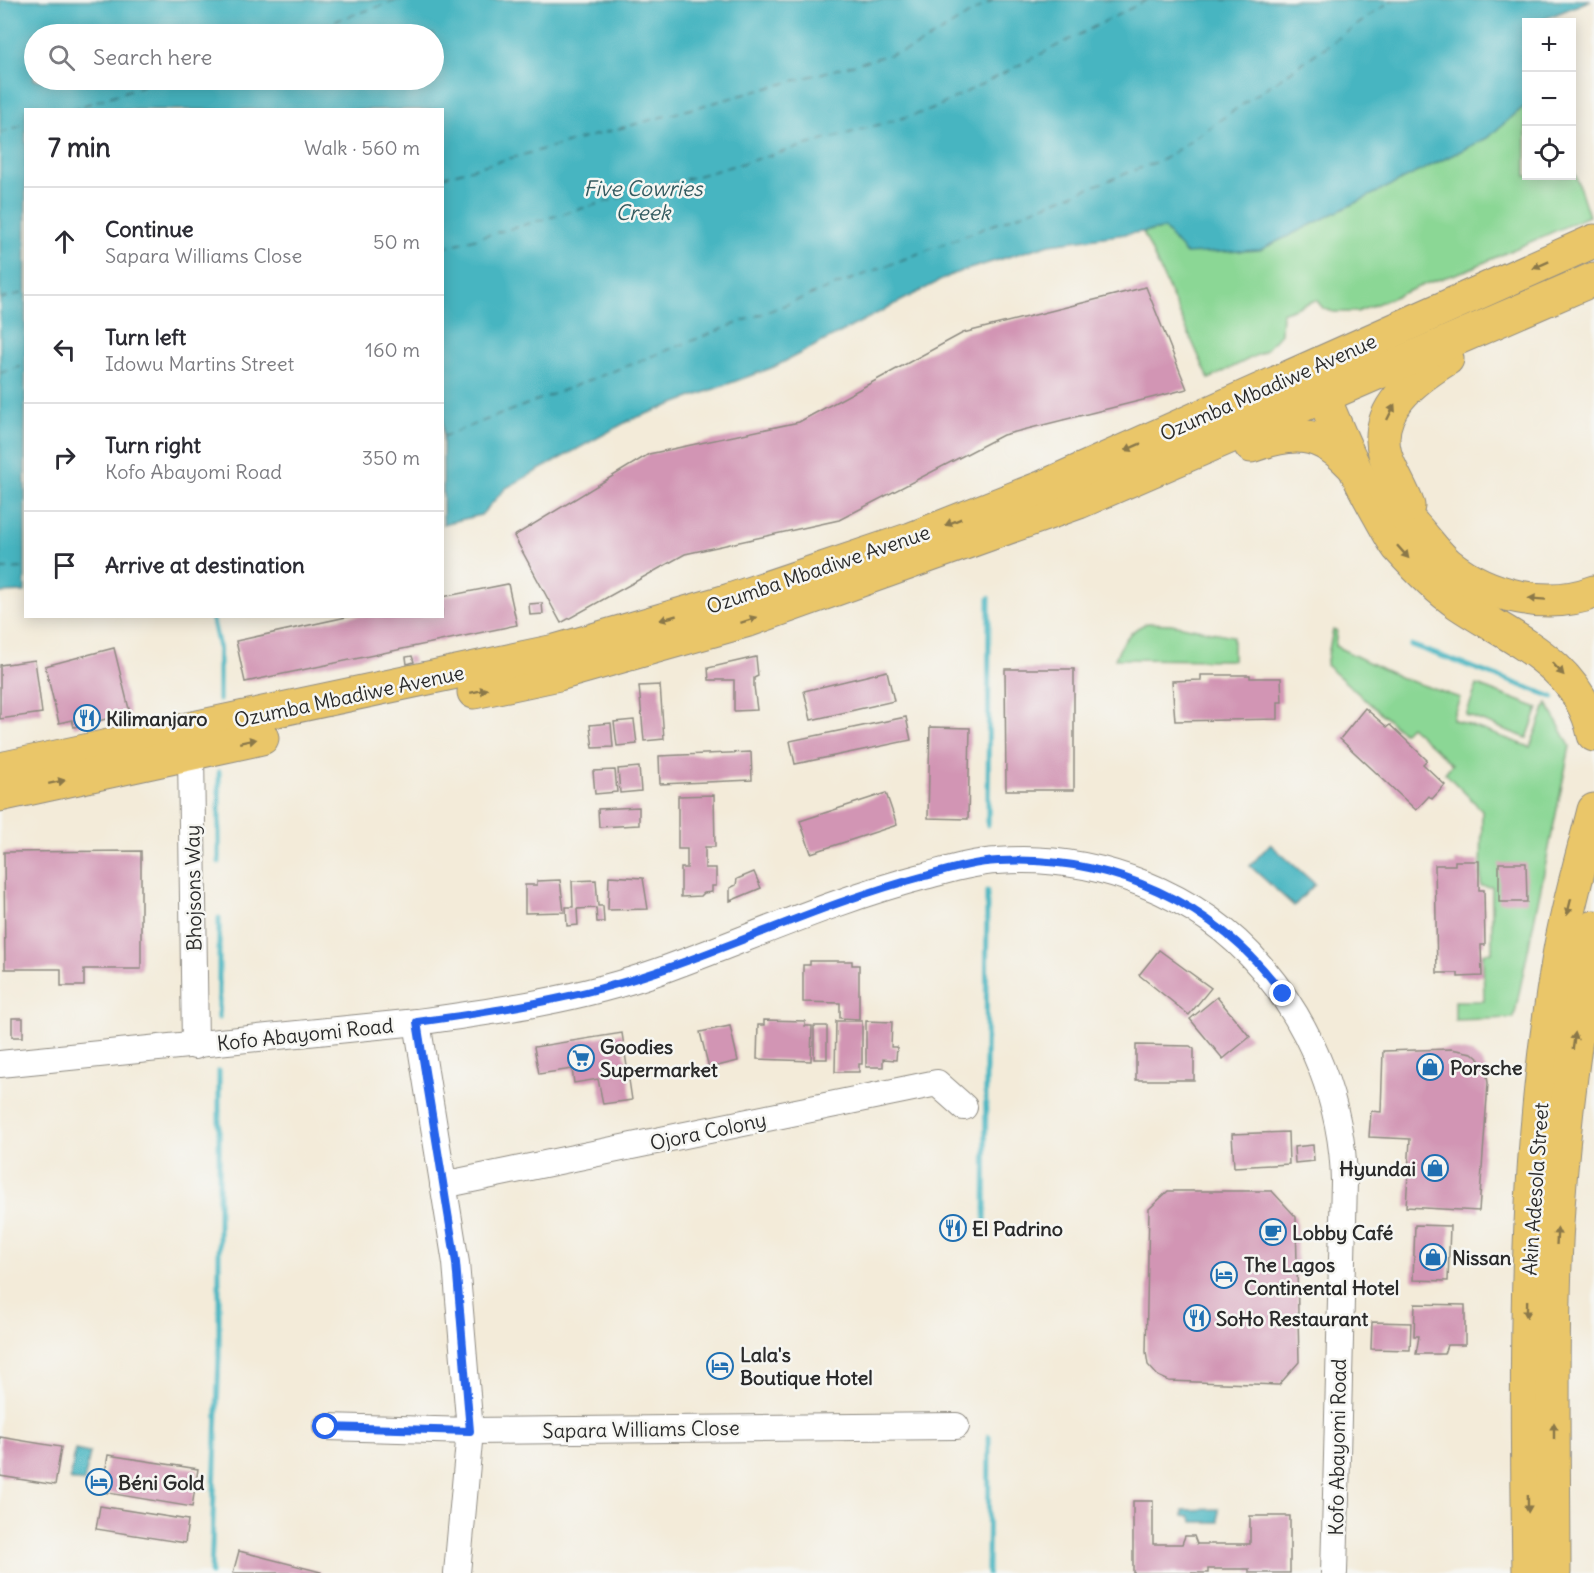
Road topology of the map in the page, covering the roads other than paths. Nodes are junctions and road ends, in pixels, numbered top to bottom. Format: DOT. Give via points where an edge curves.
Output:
graph roads {
  1 [pos="1594,241"];
  2 [pos="1594,279"];
  3 [pos="1497,322"];
  4 [pos="1326,379"];
  5 [pos="1353,466"];
  6 [pos="1079,502"];
  7 [pos="1414,526"];
  8 [pos="1594,592"];
  9 [pos="1594,735"];
  10 [pos="188,742"];
  11 [pos="0,769"];
  12 [pos="0,795"];
  13 [pos="1594,810"];
  14 [pos="1594,927"];
  15 [pos="417,1022"];
  16 [pos="195,1046"];
  17 [pos="0,1064"];
  18 [pos="964,1107"];
  19 [pos="443,1185"];
  20 [pos="956,1426"];
  21 [pos="326,1427"];
  22 [pos="470,1431"];
  23 [pos="457,1573"];
  24 [pos="1334,1573"];
  25 [pos="1529,1573"];
  26 [pos="1554,1573"];
  1 -- 4 [label="main road, Ozumba Mbadiwe Avenue, one-way"];
  2 -- 3 [label="main road, Ozumba Mbadiwe Avenue"];
  3 -- 4 [label="main road, Ozumba Mbadiwe Avenue"];
  7 -- 3 [label="main road, one-way" via="1385,454 1384,426 1412,383"];
  4 -- 5 [label="main road"];
  4 -- 6 [label="main road, Ozumba Mbadiwe Avenue"];
  4 -- 7 [label="main road" via="1395,507"];
  4 -- 10 [label="main road, Ozumba Mbadiwe Avenue, one-way" via="911,539 730,600 555,651"];
  5 -- 6 [label="main road" via="1318,438 1284,436 1179,475"];
  5 -- 9 [label="main road, one-way" via="1402,551 1457,602 1550,660 1581,699"];
  10 -- 6 [label="main road, Ozumba Mbadiwe Avenue, one-way" via="559,674 749,620"];
  8 -- 7 [label="main road, one-way" via="1559,600 1511,596 1488,588 1449,564"];
  10 -- 11 [label="main road, Ozumba Mbadiwe Avenue"];
  12 -- 10 [label="main road, Ozumba Mbadiwe Avenue, one-way"];
  10 -- 16 [label="street, Bhojsons Way"];
  13 -- 25 [label="main road, Akin Adesola Street, one-way" via="1558,958 1536,1159 1528,1258 1526,1359"];
  26 -- 14 [label="main road, Akin Adesola Street, one-way" via="1554,1335 1560,1187 1572,1053"];
  15 -- 16 [label="street, Kofo Abayomi Road"];
  15 -- 19 [label="street"];
  15 -- 24 [label="street, Kofo Abayomi Road" via="602,988 654,973 885,886 997,861 1051,862 1091,868 1132,879 1199,912 1248,951 1283,994 1315,1053 1339,1125 1344,1182"];
  16 -- 17 [label="street, Kofo Abayomi Road"];
  18 -- 19 [label="street, Ojora Colony" via="937,1083"];
  19 -- 22 [label="street" via="456,1263"];
  20 -- 22 [label="street, Sapara Williams Close"];
  21 -- 22 [label="street, Sapara Williams Close"];
  22 -- 23 [label="street"];
}
